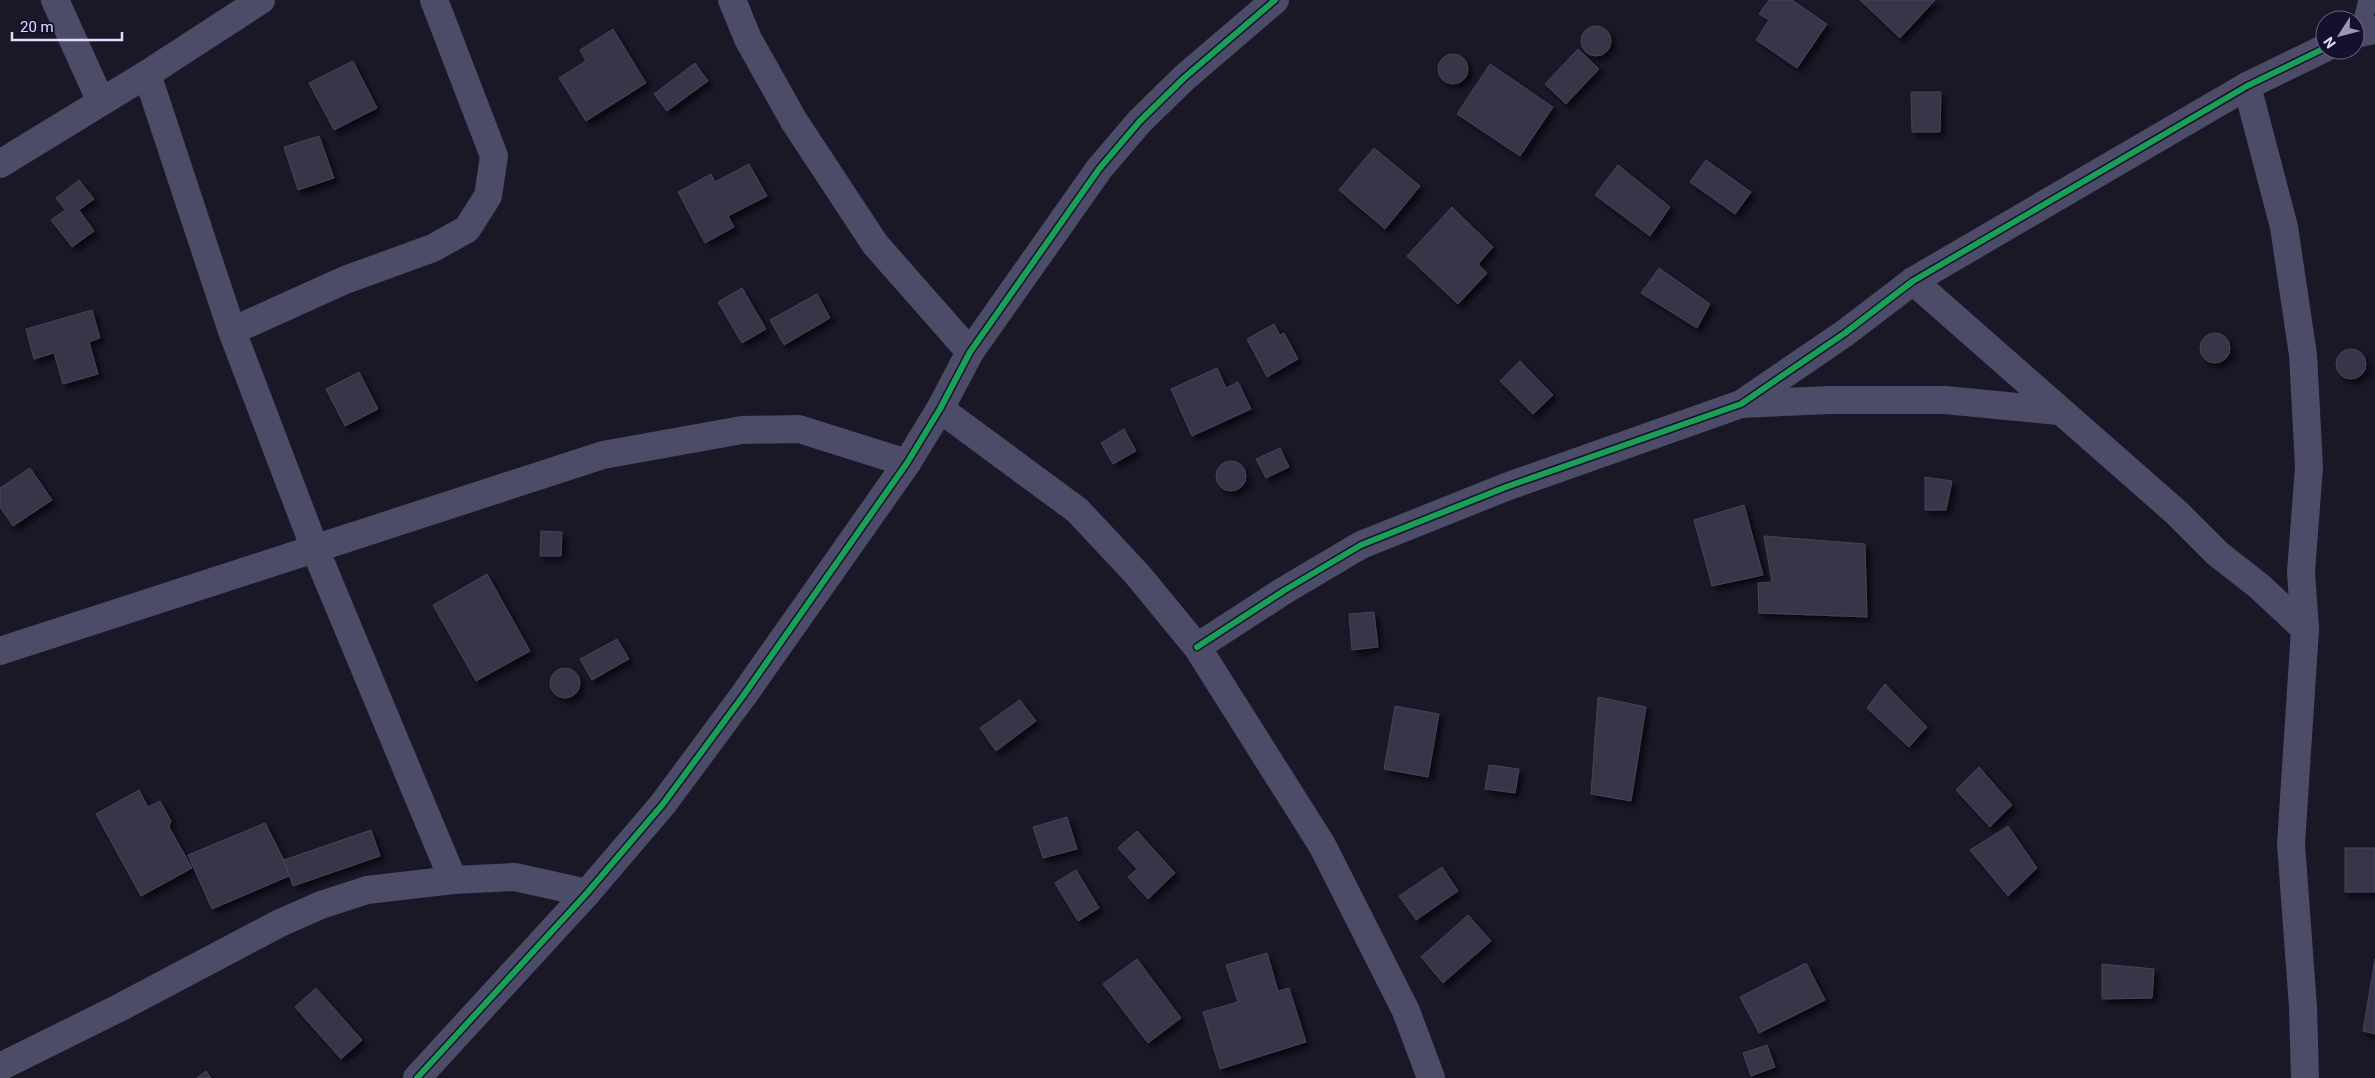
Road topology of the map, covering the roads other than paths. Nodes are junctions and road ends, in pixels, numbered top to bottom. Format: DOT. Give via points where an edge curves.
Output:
graph roads {
  1 [pos="55,0"];
  2 [pos="261,0"];
  3 [pos="434,0"];
  4 [pos="732,0"];
  5 [pos="1276,0"];
  6 [pos="2368,0"];
  7 [pos="2365,19"];
  8 [pos="2315,53"];
  9 [pos="147,74"];
  10 [pos="2247,86"];
  11 [pos="101,102"];
  12 [pos="0,164"];
  13 [pos="1913,281"];
  14 [pos="232,331"];
  15 [pos="970,352"];
  16 [pos="1741,404"];
  17 [pos="940,409"];
  18 [pos="2058,411"];
  19 [pos="907,462"];
  20 [pos="315,549"];
  21 [pos="2305,629"];
  22 [pos="1197,647"];
  23 [pos="0,651"];
  24 [pos="453,880"];
  25 [pos="587,893"];
  26 [pos="0,1067"];
  27 [pos="417,1078"];
  28 [pos="1431,1078"];
  29 [pos="2305,1078"];
  1 -- 11 [label="street"];
  2 -- 9 [label="street"];
  3 -- 14 [label="street" via="494,156 488,196 467,229 433,248 346,280"];
  4 -- 15 [label="street" via="748,39 794,121 875,244"];
  5 -- 15 [label="street" via="1184,78 1098,169"];
  6 -- 7 [label="lane"];
  8 -- 10 [label="street"];
  9 -- 11 [label="street"];
  9 -- 14 [label="street"];
  10 -- 13 [label="street"];
  10 -- 21 [label="street" via="2284,227 2303,355 2309,467 2302,572"];
  11 -- 12 [label="street"];
  13 -- 16 [label="street" via="1845,333"];
  13 -- 18 [label="street"];
  14 -- 20 [label="street"];
  15 -- 17 [label="street"];
  16 -- 18 [label="street" via="1945,400"];
  16 -- 22 [label="street" via="1506,487 1361,545"];
  17 -- 19 [label="street"];
  17 -- 22 [label="street" via="1077,510 1137,574"];
  18 -- 21 [label="street"];
  19 -- 20 [label="street" via="799,429 742,430 603,455"];
  19 -- 25 [label="street" via="663,804"];
  20 -- 23 [label="street"];
  20 -- 24 [label="street"];
  21 -- 29 [label="street" via="2291,844"];
  22 -- 28 [label="street" via="1322,845 1406,1011"];
  24 -- 25 [label="street" via="515,877"];
  24 -- 26 [label="street" via="367,890 321,904"];
  25 -- 27 [label="street"];
}
